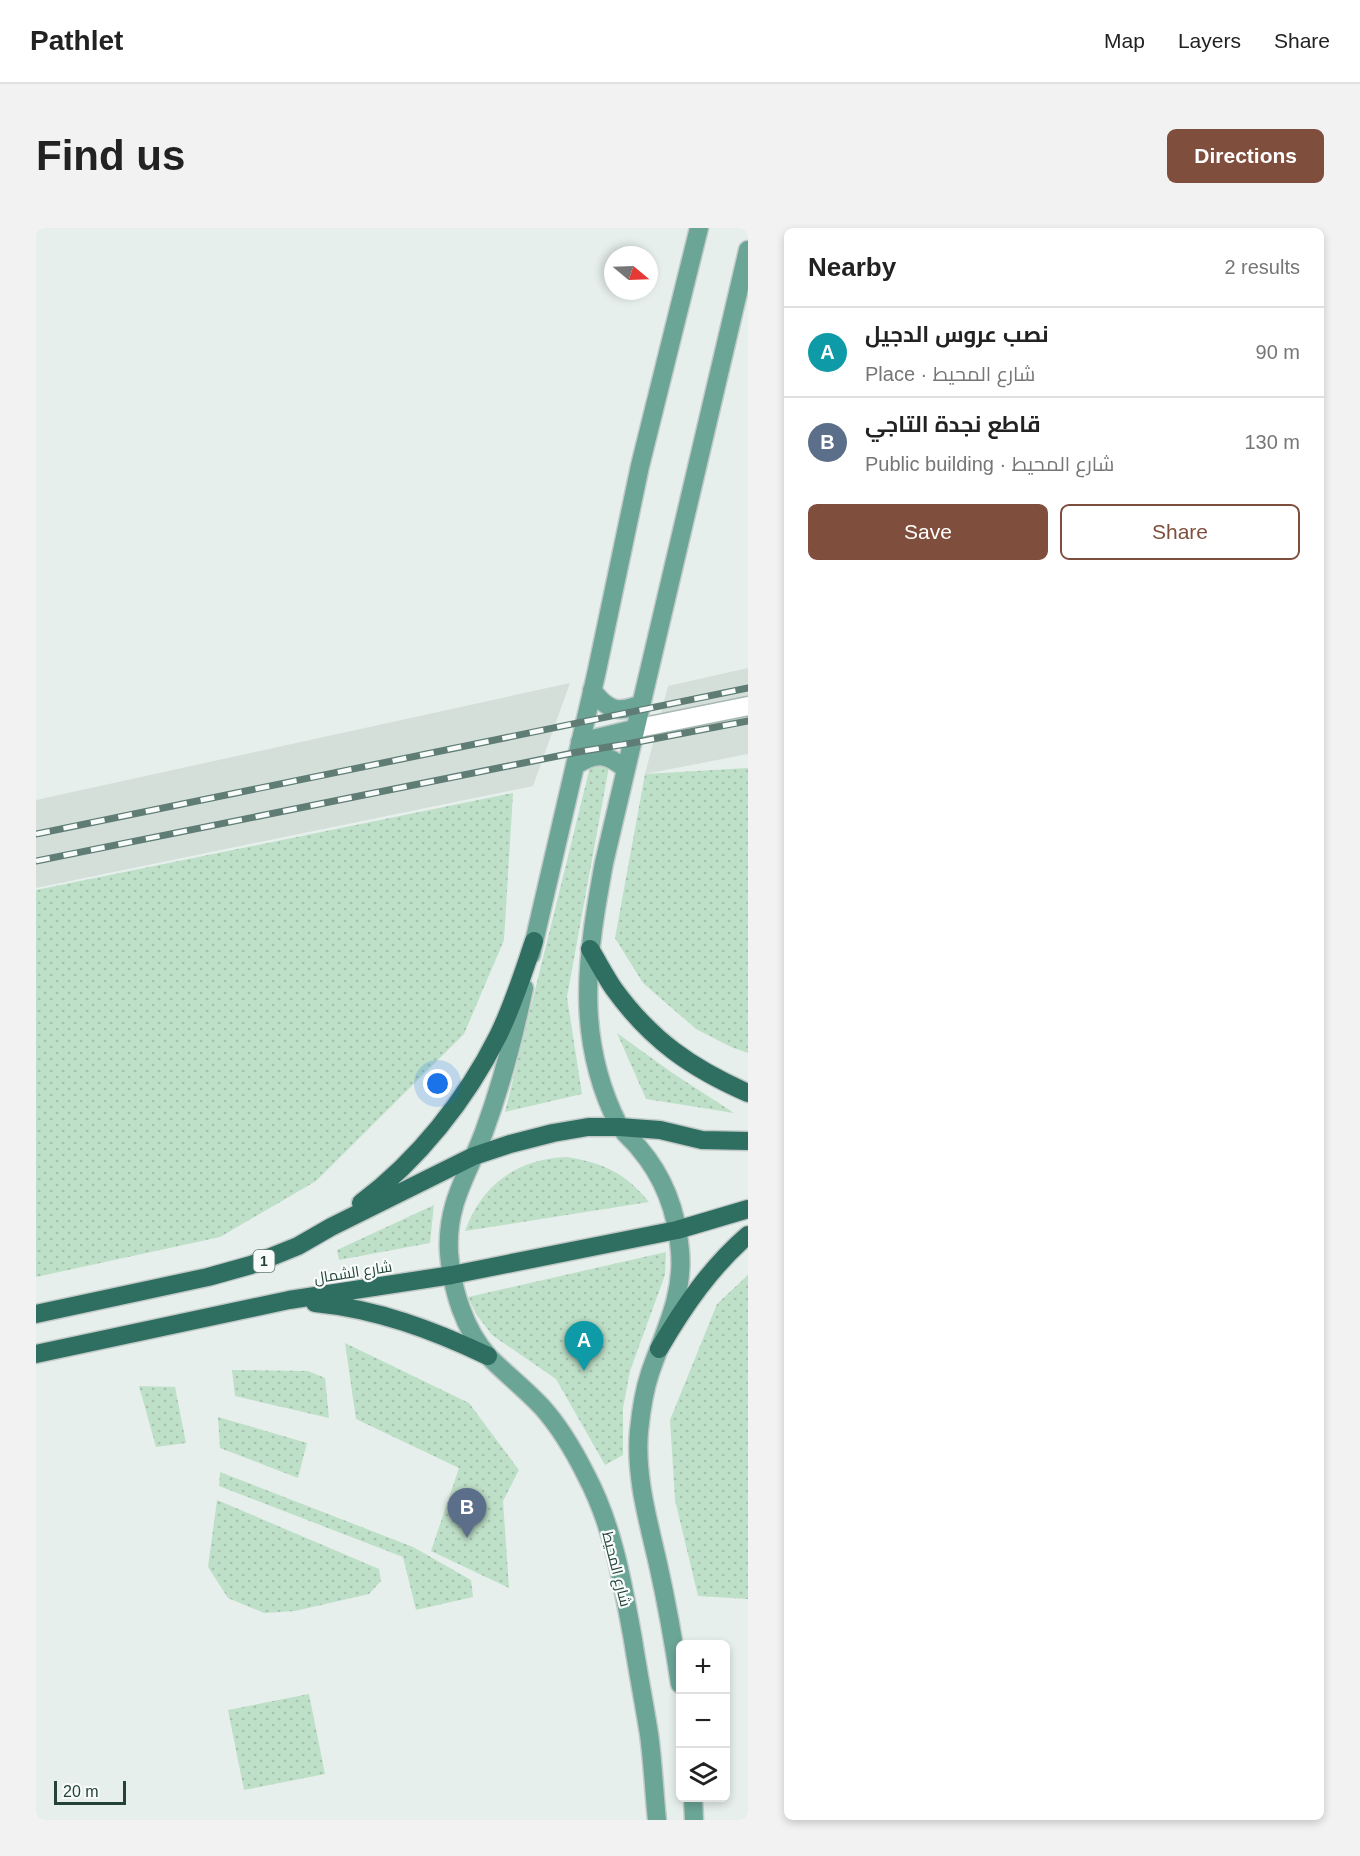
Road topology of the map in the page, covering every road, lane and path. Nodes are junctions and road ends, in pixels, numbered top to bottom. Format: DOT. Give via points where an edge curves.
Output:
graph roads {
  1 [pos="699,228"];
  2 [pos="748,250"];
  3 [pos="592,690"];
  4 [pos="641,704"];
  5 [pos="748,706"];
  6 [pos="634,729"];
  7 [pos="580,742"];
  8 [pos="575,766"];
  9 [pos="626,770"];
  10 [pos="534,941"];
  11 [pos="590,949"];
  12 [pos="748,1094"];
  13 [pos="619,1127"];
  14 [pos="748,1141"];
  15 [pos="474,1156"];
  16 [pos="748,1209"];
  17 [pos="331,1227"];
  18 [pos="677,1230"];
  19 [pos="748,1234"];
  20 [pos="452,1275"];
  21 [pos="290,1300"];
  22 [pos="36,1314"];
  23 [pos="659,1349"];
  24 [pos="36,1354"];
  25 [pos="488,1356"];
  26 [pos="676,1653"];
  27 [pos="693,1802"];
  28 [pos="657,1820"];
  29 [pos="694,1820"];
  1 -- 3 [label="main road, شارع المحيط" via="640,466"];
  2 -- 4 [label="main road"];
  3 -- 4 [label="main road" via="613,709 628,710"];
  3 -- 7 [label="main road, شارع المحيط"];
  4 -- 6 [label="main road"];
  5 -- 6 [label="street"];
  6 -- 7 [label="main road"];
  6 -- 9 [label="main road"];
  7 -- 8 [label="main road, شارع المحيط"];
  8 -- 9 [label="main road" via="587,758 601,756 615,760"];
  8 -- 10 [label="main road, شارع المحيط"];
  9 -- 11 [label="main road" via="604,863"];
  10 -- 15 [label="main road, شارع المحيط" via="509,1050"];
  10 -- 17 [label="highway" via="498,1037 472,1081 409,1161"];
  11 -- 12 [label="highway" via="641,1022 674,1052 711,1077"];
  11 -- 13 [label="main road" via="587,979 591,1040"];
  13 -- 14 [label="highway, 1" via="660,1130 702,1140"];
  13 -- 15 [label="highway, 1" via="554,1133"];
  13 -- 18 [label="main road" via="657,1173"];
  15 -- 17 [label="highway, 1"];
  15 -- 20 [label="main road, شارع المحيط" via="455,1201 450,1226"];
  16 -- 18 [label="highway, شارع الشمال"];
  17 -- 22 [label="highway, 1" via="298,1246 251,1265"];
  18 -- 20 [label="highway, شارع الشمال"];
  18 -- 23 [label="main road" via="677,1295"];
  19 -- 23 [label="highway" via="705,1277"];
  20 -- 21 [label="highway, شارع الشمال"];
  20 -- 25 [label="main road, شارع المحيط" via="459,1304"];
  21 -- 24 [label="highway, شارع الشمال"];
  21 -- 25 [label="highway" via="331,1304 411,1323"];
  23 -- 26 [label="main road" via="642,1403 638,1460"];
  25 -- 28 [label="main road, شارع المحيط" via="543,1409 567,1439 601,1507 624,1590 649,1736"];
  27 -- 29 [label="main road"];
}
